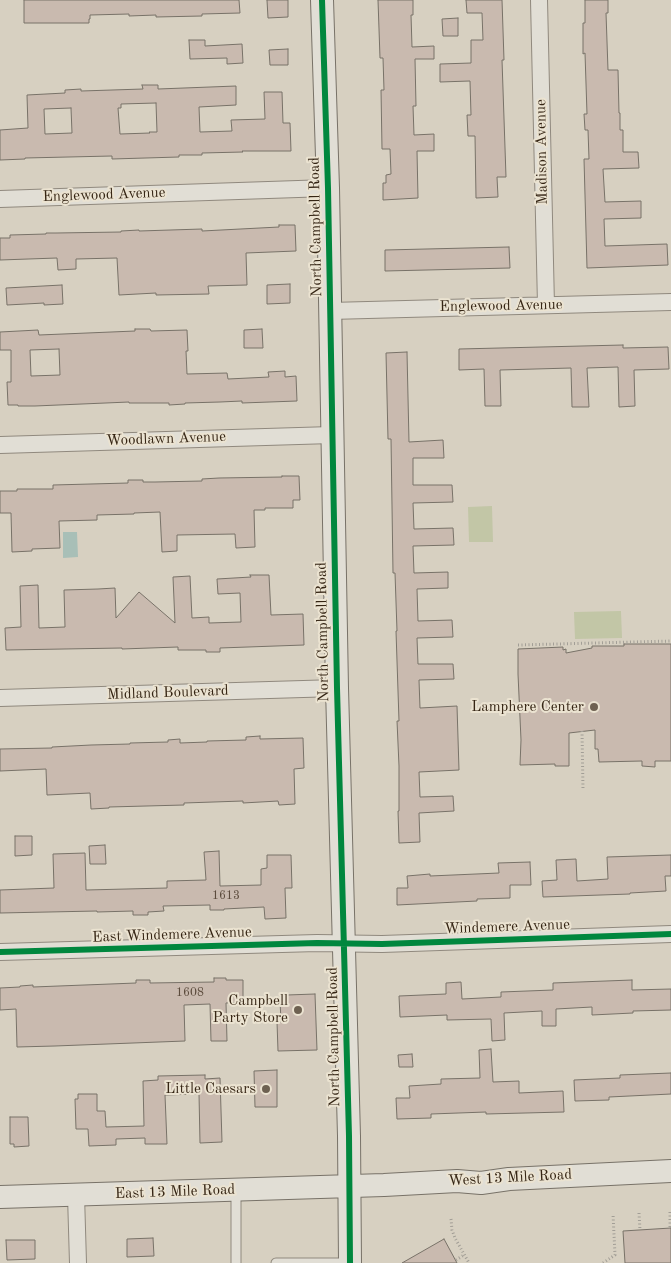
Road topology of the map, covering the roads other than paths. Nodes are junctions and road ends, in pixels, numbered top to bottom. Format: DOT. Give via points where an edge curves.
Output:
graph roads {
  1 [pos="322,0"];
  2 [pos="538,0"];
  3 [pos="328,188"];
  4 [pos="0,199"];
  5 [pos="671,302"];
  6 [pos="546,305"];
  7 [pos="330,311"];
  8 [pos="332,435"];
  9 [pos="0,445"];
  10 [pos="337,688"];
  11 [pos="0,698"];
  12 [pos="671,934"];
  13 [pos="345,943"];
  14 [pos="0,952"];
  15 [pos="671,1171"];
  16 [pos="349,1186"];
  17 [pos="236,1190"];
  18 [pos="76,1195"];
  19 [pos="0,1197"];
  20 [pos="78,1263"];
  21 [pos="236,1263"];
  22 [pos="276,1263"];
  23 [pos="339,1263"];
  24 [pos="350,1263"];
  1 -- 3 [label="street, North Campbell Road"];
  2 -- 6 [label="street, Madison Avenue"];
  3 -- 4 [label="street, Englewood Avenue"];
  3 -- 7 [label="street, North Campbell Road"];
  5 -- 6 [label="street, Englewood Avenue"];
  6 -- 7 [label="street, Englewood Avenue"];
  7 -- 8 [label="street, North Campbell Road"];
  8 -- 9 [label="street, Woodlawn Avenue"];
  8 -- 10 [label="street, North Campbell Road"];
  10 -- 11 [label="street, Midland Boulevard"];
  10 -- 13 [label="street, North Campbell Road"];
  12 -- 13 [label="street, Windemere Avenue"];
  13 -- 14 [label="street, East Windemere Avenue"];
  13 -- 16 [label="street, North Campbell Road"];
  15 -- 16 [label="street, West 13 Mile Road" via="509,1178 481,1183 457,1181"];
  16 -- 17 [label="street, East 13 Mile Road"];
  16 -- 24 [label="street, North Campbell Road"];
  17 -- 18 [label="street, East 13 Mile Road"];
  17 -- 21 [label="lane"];
  18 -- 19 [label="street, East 13 Mile Road"];
  18 -- 20 [label="street"];
  22 -- 23 [label="lane"];
}
